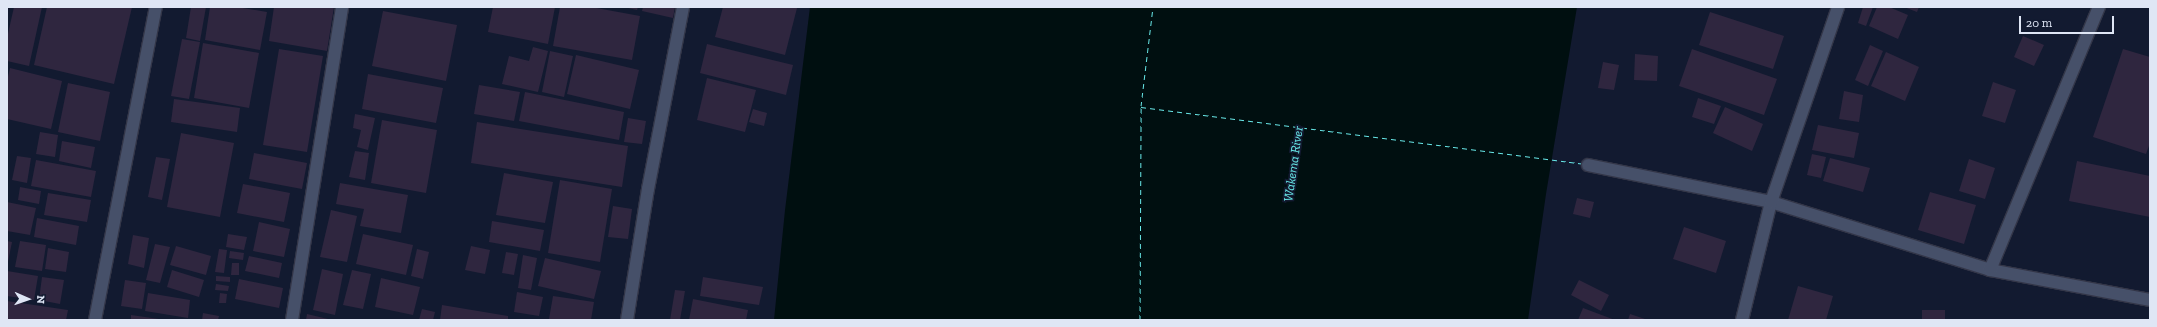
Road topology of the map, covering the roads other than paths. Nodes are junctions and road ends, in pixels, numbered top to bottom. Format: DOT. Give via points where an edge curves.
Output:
graph roads {
  1 [pos="156,7"];
  2 [pos="342,7"];
  3 [pos="683,7"];
  4 [pos="1838,7"];
  5 [pos="2099,7"];
  6 [pos="1588,165"];
  7 [pos="1771,202"];
  8 [pos="1990,270"];
  9 [pos="2150,300"];
  10 [pos="96,320"];
  11 [pos="292,320"];
  12 [pos="627,320"];
  13 [pos="1742,320"];
  1 -- 10 [label="street"];
  2 -- 11 [label="street"];
  3 -- 12 [label="street" via="648,189"];
  4 -- 7 [label="street"];
  5 -- 8 [label="street"];
  6 -- 7 [label="street"];
  7 -- 8 [label="street"];
  7 -- 13 [label="street"];
  8 -- 9 [label="street"];
}
